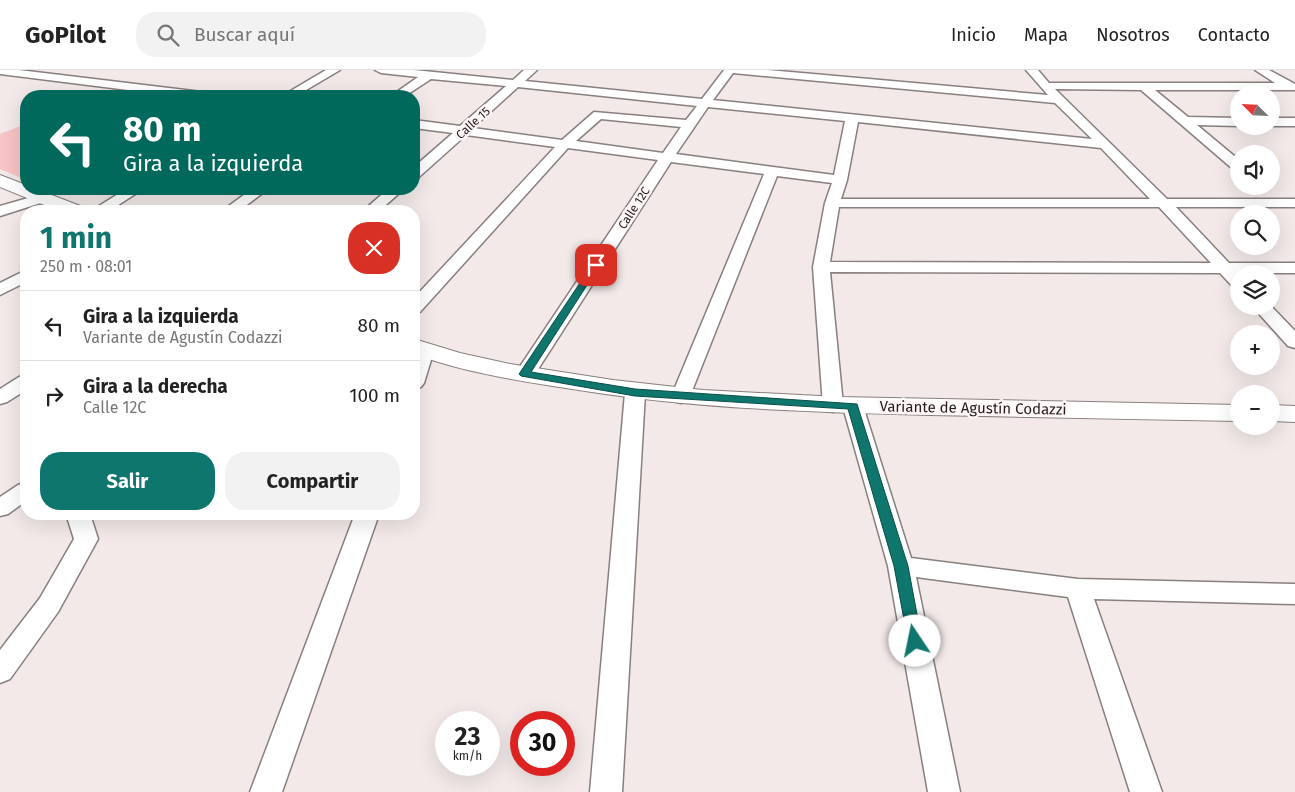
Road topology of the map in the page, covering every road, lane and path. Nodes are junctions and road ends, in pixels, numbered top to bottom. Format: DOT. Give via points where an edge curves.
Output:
graph roads {
  1 [pos="334,70"];
  2 [pos="381,70"];
  3 [pos="531,70"];
  4 [pos="731,70"];
  5 [pos="1032,70"];
  6 [pos="1261,70"];
  7 [pos="0,71"];
  8 [pos="429,75"];
  9 [pos="517,84"];
  10 [pos="1047,86"];
  11 [pos="1145,87"];
  12 [pos="1292,87"];
  13 [pos="154,90"];
  14 [pos="299,90"];
  15 [pos="406,90"];
  16 [pos="1058,100"];
  17 [pos="707,102"];
  18 [pos="852,119"];
  19 [pos="1185,121"];
  20 [pos="1230,122"];
  21 [pos="1280,123"];
  22 [pos="689,124"];
  23 [pos="1293,124"];
  24 [pos="420,125"];
  25 [pos="465,131"];
  26 [pos="566,143"];
  27 [pos="1105,144"];
  28 [pos="668,156"];
  29 [pos="1230,159"];
  30 [pos="420,169"];
  31 [pos="772,171"];
  32 [pos="840,180"];
  33 [pos="0,181"];
  34 [pos="20,189"];
  35 [pos="35,195"];
  36 [pos="126,195"];
  37 [pos="253,195"];
  38 [pos="390,195"];
  39 [pos="1277,195"];
  40 [pos="42,198"];
  41 [pos="832,203"];
  42 [pos="1290,203"];
  43 [pos="1164,204"];
  44 [pos="60,205"];
  45 [pos="109,205"];
  46 [pos="238,205"];
  47 [pos="377,205"];
  48 [pos="0,210"];
  49 [pos="820,267"];
  50 [pos="1224,268"];
  51 [pos="1295,268"];
  52 [pos="1230,274"];
  53 [pos="20,278"];
  54 [pos="0,290"];
  55 [pos="420,301"];
  56 [pos="1270,315"];
  57 [pos="1295,342"];
  58 [pos="420,348"];
  59 [pos="524,374"];
  60 [pos="20,384"];
  61 [pos="635,392"];
  62 [pos="681,397"];
  63 [pos="0,398"];
  64 [pos="843,406"];
  65 [pos="1230,413"];
  66 [pos="1280,414"];
  67 [pos="1295,414"];
  68 [pos="20,494"];
  69 [pos="0,508"];
  70 [pos="80,520"];
  71 [pos="365,520"];
  72 [pos="901,566"];
  73 [pos="1078,589"];
  74 [pos="1291,600"];
  75 [pos="0,672"];
  76 [pos="266,792"];
  77 [pos="606,792"];
  78 [pos="944,792"];
  79 [pos="1146,792"];
  1 -- 14 [label="street"];
  2 -- 8 [label="street"];
  3 -- 9 [label="street, Calle 15"];
  4 -- 16 [label="street"];
  4 -- 17 [label="street, Calle 12C"];
  5 -- 10 [label="street"];
  6 -- 12 [label="street"];
  7 -- 13 [label="street"];
  8 -- 9 [label="street"];
  8 -- 15 [label="street"];
  9 -- 17 [label="street"];
  9 -- 25 [label="street, Calle 15"];
  10 -- 11 [label="street"];
  10 -- 16 [label="street"];
  11 -- 12 [label="street"];
  11 -- 19 [label="street"];
  16 -- 27 [label="street"];
  17 -- 18 [label="street"];
  17 -- 22 [label="street, Calle 12C"];
  18 -- 27 [label="street"];
  18 -- 32 [label="street"];
  19 -- 20 [label="street"];
  19 -- 29 [label="street"];
  21 -- 23 [label="street"];
  22 -- 26 [label="street" via="598,115"];
  22 -- 28 [label="street, Calle 12C"];
  24 -- 25 [label="street"];
  25 -- 26 [label="street"];
  25 -- 30 [label="street, Calle 15"];
  26 -- 28 [label="street"];
  26 -- 55 [label="street"];
  27 -- 43 [label="street"];
  28 -- 31 [label="street"];
  28 -- 59 [label="street, Calle 12C"];
  31 -- 32 [label="street"];
  31 -- 62 [label="street"];
  32 -- 41 [label="street"];
  33 -- 34 [label="main road"];
  35 -- 40 [label="main road"];
  36 -- 45 [label="street"];
  37 -- 46 [label="street"];
  38 -- 47 [label="street"];
  39 -- 42 [label="street"];
  40 -- 44 [label="main road"];
  40 -- 48 [label="street"];
  41 -- 43 [label="street"];
  41 -- 49 [label="street"];
  42 -- 43 [label="street"];
  43 -- 50 [label="street"];
  49 -- 50 [label="street"];
  49 -- 64 [label="street"];
  50 -- 51 [label="street"];
  50 -- 52 [label="street"];
  53 -- 54 [label="street"];
  56 -- 57 [label="street"];
  58 -- 59 [label="main road, Variante de Agustín Codazzi"];
  59 -- 61 [label="main road, Variante de Agustín Codazzi"];
  60 -- 63 [label="street"];
  61 -- 62 [label="main road, Variante de Agustín Codazzi"];
  61 -- 77 [label="street"];
  62 -- 64 [label="main road, Variante de Agustín Codazzi"];
  64 -- 65 [label="main road, Variante de Agustín Codazzi"];
  64 -- 72 [label="street"];
  66 -- 67 [label="main road"];
  68 -- 69 [label="street"];
  70 -- 75 [label="street" via="86,539 50,605"];
  71 -- 76 [label="street"];
  72 -- 73 [label="street"];
  72 -- 78 [label="street"];
  73 -- 74 [label="street"];
  73 -- 79 [label="street"];
}
